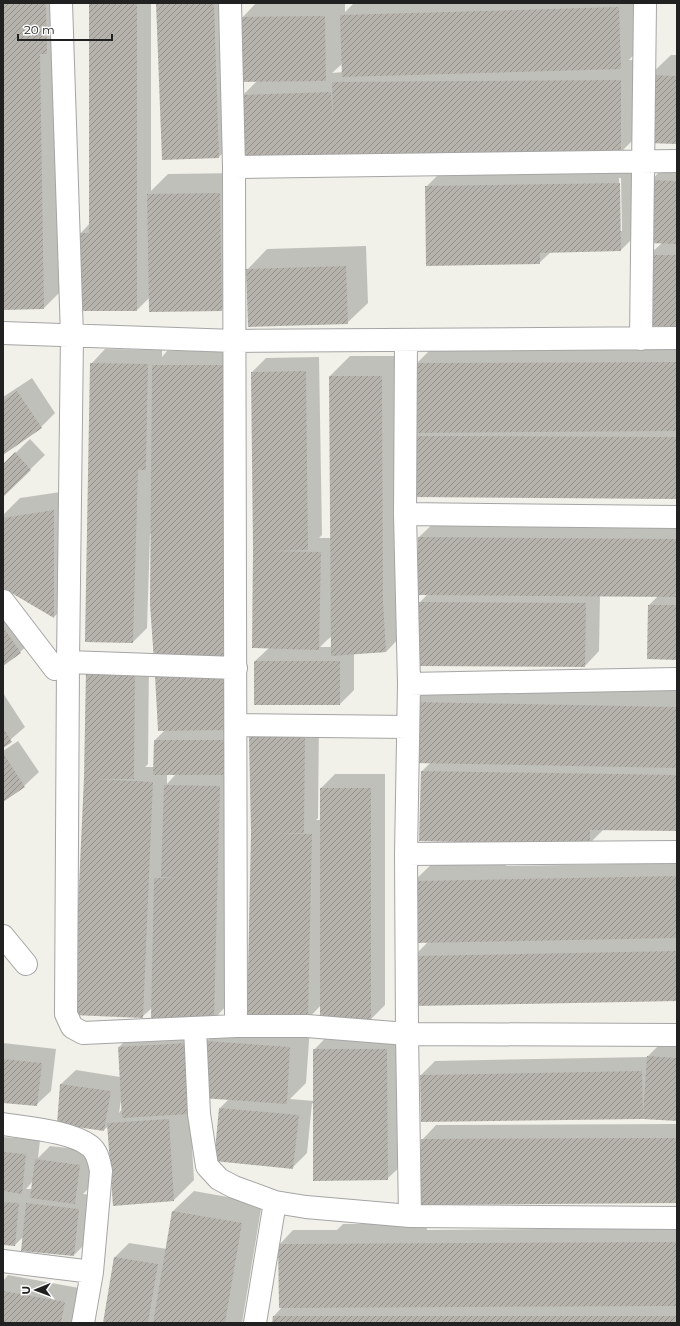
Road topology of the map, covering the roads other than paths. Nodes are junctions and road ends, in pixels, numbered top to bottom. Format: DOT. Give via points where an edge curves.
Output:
graph roads {
  1 [pos="61,3"];
  2 [pos="230,3"];
  3 [pos="645,3"];
  4 [pos="643,161"];
  5 [pos="677,161"];
  6 [pos="234,167"];
  7 [pos="3,333"];
  8 [pos="72,336"];
  9 [pos="677,338"];
  10 [pos="641,339"];
  11 [pos="406,340"];
  12 [pos="235,341"];
  13 [pos="405,514"];
  14 [pos="677,517"];
  15 [pos="3,601"];
  16 [pos="61,665"];
  17 [pos="236,668"];
  18 [pos="677,679"];
  19 [pos="409,684"];
  20 [pos="236,724"];
  21 [pos="408,727"];
  22 [pos="677,852"];
  23 [pos="406,854"];
  24 [pos="3,936"];
  25 [pos="26,964"];
  26 [pos="236,1026"];
  27 [pos="195,1028"];
  28 [pos="407,1034"];
  29 [pos="677,1035"];
  30 [pos="3,1124"];
  31 [pos="275,1202"];
  32 [pos="410,1216"];
  33 [pos="677,1218"];
  34 [pos="3,1261"];
  35 [pos="92,1272"];
  36 [pos="83,1323"];
  37 [pos="255,1323"];
  1 -- 8 [label="street"];
  2 -- 6 [label="street"];
  3 -- 4 [label="street"];
  4 -- 5 [label="street"];
  4 -- 6 [label="street"];
  4 -- 10 [label="street"];
  6 -- 12 [label="street"];
  7 -- 8 [label="street"];
  8 -- 12 [label="street"];
  8 -- 16 [label="street"];
  9 -- 10 [label="street"];
  10 -- 11 [label="street"];
  11 -- 12 [label="street"];
  11 -- 13 [label="street"];
  12 -- 17 [label="street"];
  13 -- 14 [label="street"];
  13 -- 19 [label="street"];
  15 -- 16 [label="street"];
  16 -- 17 [label="street"];
  16 -- 27 [label="street" via="66,1014 72,1027 83,1033"];
  17 -- 20 [label="street"];
  18 -- 19 [label="street"];
  19 -- 21 [label="street"];
  20 -- 21 [label="street"];
  20 -- 26 [label="street"];
  21 -- 23 [label="street"];
  22 -- 23 [label="street"];
  23 -- 28 [label="street"];
  24 -- 25 [label="street"];
  26 -- 27 [label="street"];
  26 -- 28 [label="street" via="307,1026"];
  27 -- 31 [label="street" via="199,1114 207,1166 219,1179 234,1187"];
  28 -- 29 [label="street"];
  28 -- 32 [label="street"];
  30 -- 35 [label="street" via="54,1132 78,1140 91,1146 98,1157 101,1171"];
  31 -- 32 [label="street"];
  31 -- 37 [label="street"];
  32 -- 33 [label="street"];
  34 -- 35 [label="street"];
  35 -- 36 [label="street"];
}
